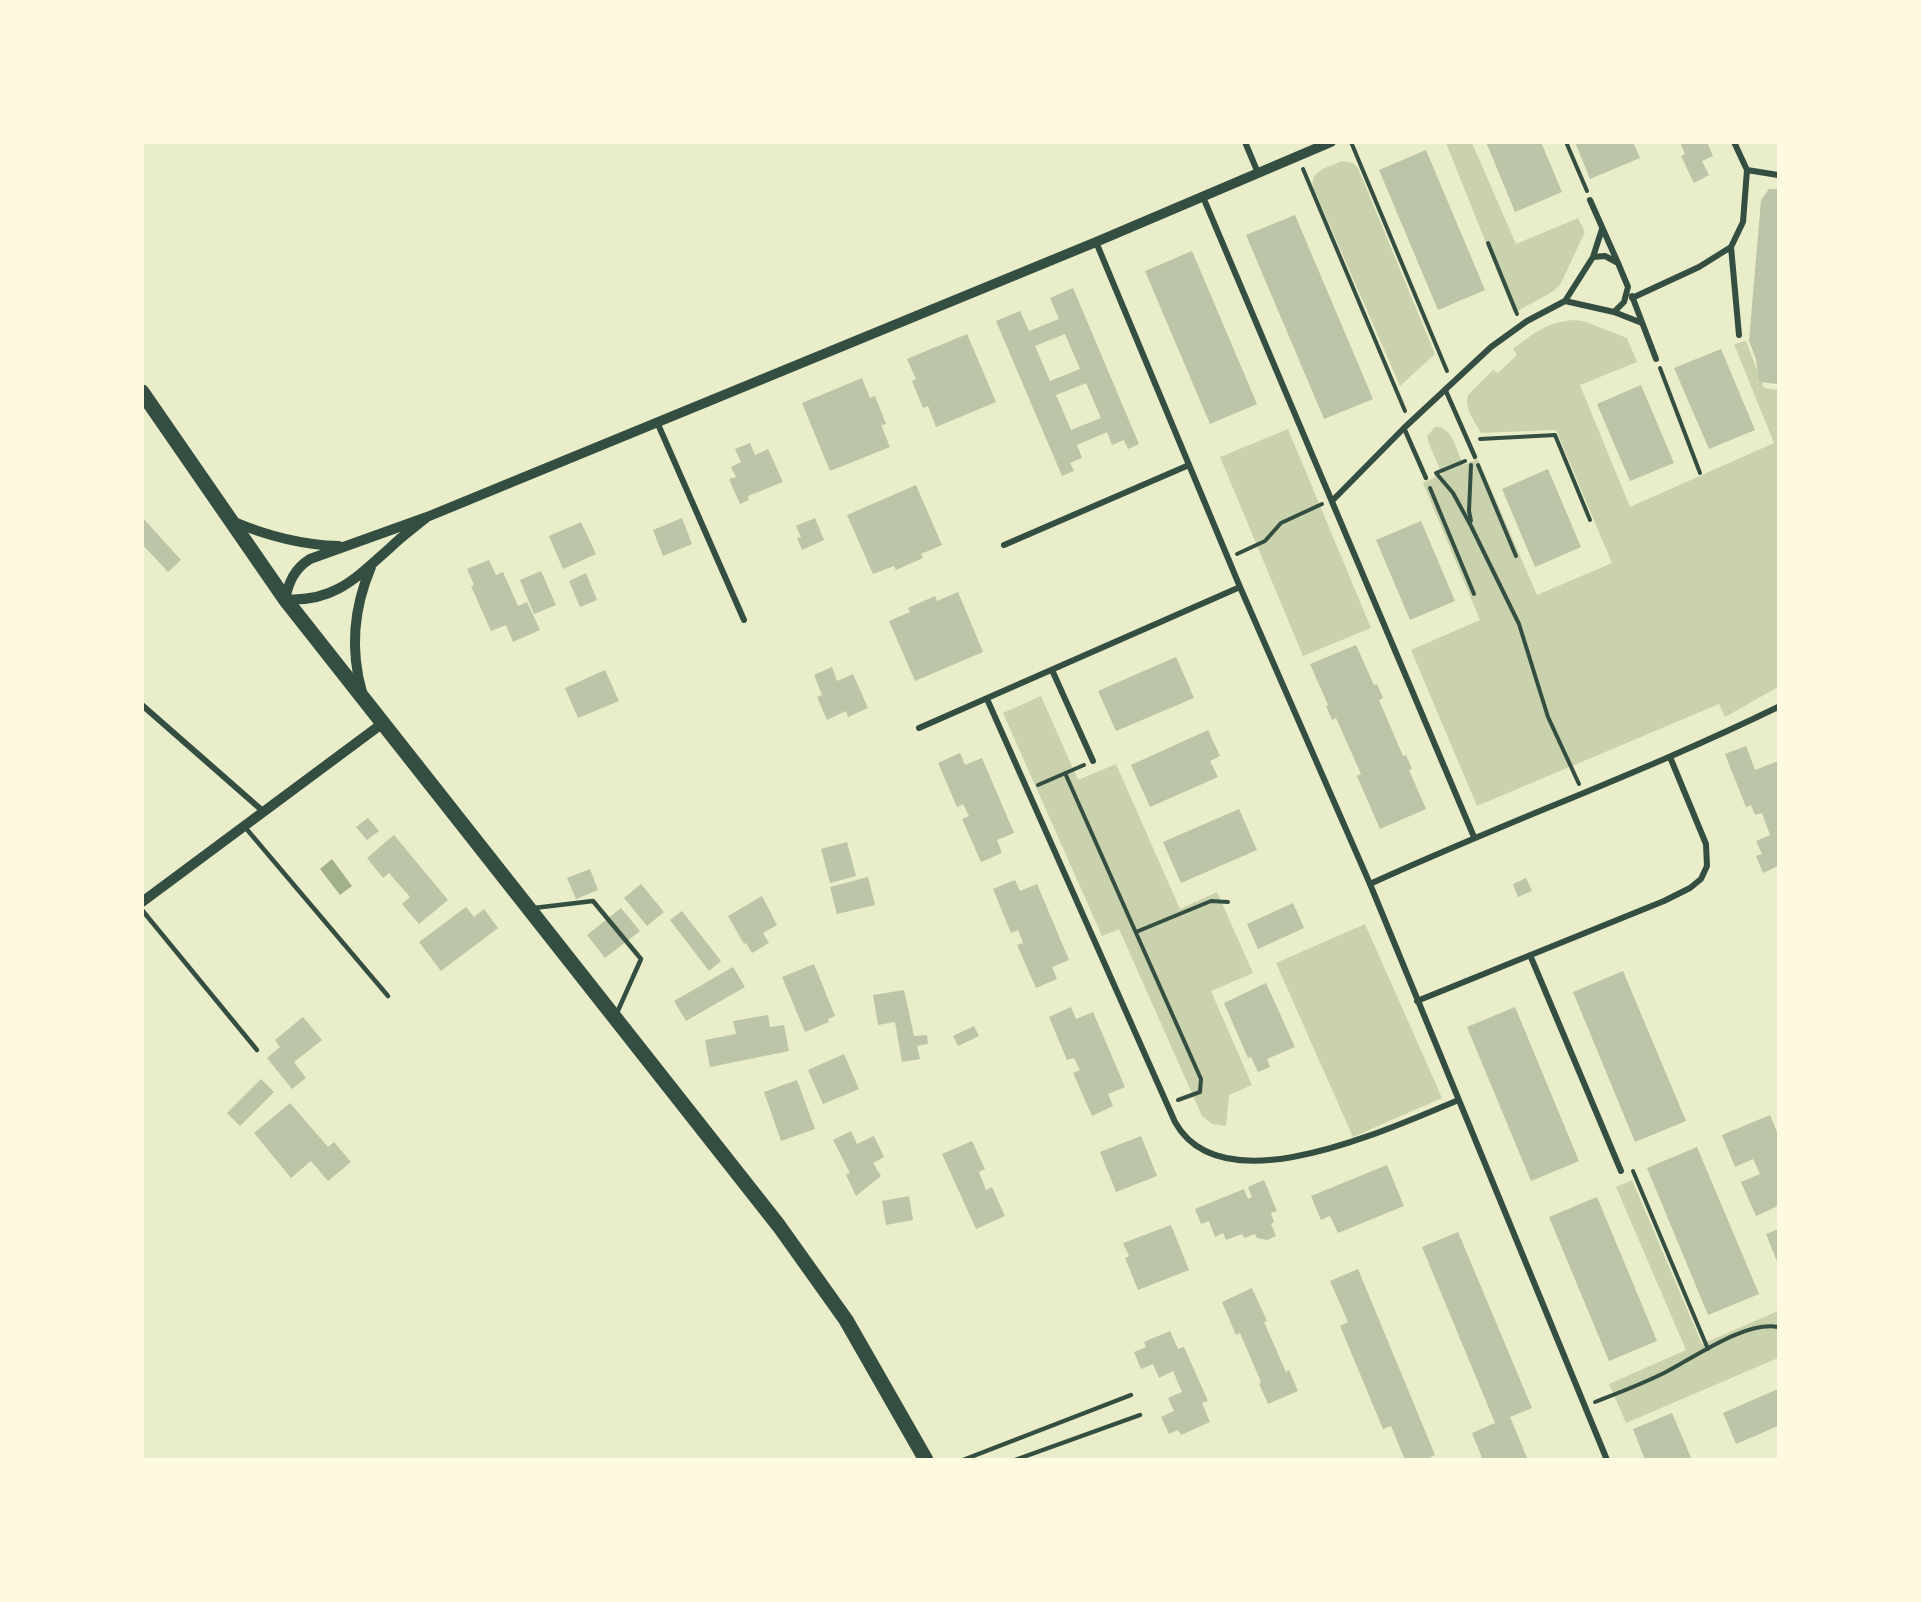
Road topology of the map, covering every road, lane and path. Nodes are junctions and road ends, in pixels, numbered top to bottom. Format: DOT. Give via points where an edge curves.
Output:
graph roads {
  1 [pos="1245,142"];
  2 [pos="1330,142"];
  3 [pos="1351,142"];
  4 [pos="1566,142"];
  5 [pos="1734,142"];
  6 [pos="1298,156"];
  7 [pos="1747,170"];
  8 [pos="1258,173"];
  9 [pos="1779,175"];
  10 [pos="1203,197"];
  11 [pos="1590,200"];
  12 [pos="1603,228"];
  13 [pos="1096,242"];
  14 [pos="1488,243"];
  15 [pos="1731,247"];
  16 [pos="1593,257"];
  17 [pos="1618,263"];
  18 [pos="1628,287"];
  19 [pos="1632,298"];
  20 [pos="1566,301"];
  21 [pos="1614,312"];
  22 [pos="1642,323"];
  23 [pos="1521,324"];
  24 [pos="1739,335"];
  25 [pos="1656,359"];
  26 [pos="1452,383"];
  27 [pos="1445,389"];
  28 [pos="142,392"];
  29 [pos="657,421"];
  30 [pos="1410,422"];
  31 [pos="1404,428"];
  32 [pos="1467,440"];
  33 [pos="1475,457"];
  34 [pos="1189,465"];
  35 [pos="1436,473"];
  36 [pos="1701,473"];
  37 [pos="1426,478"];
  38 [pos="1332,501"];
  39 [pos="427,517"];
  40 [pos="229,520"];
  41 [pos="1590,520"];
  42 [pos="1472,526"];
  43 [pos="1004,545"];
  44 [pos="345,546"];
  45 [pos="1516,556"];
  46 [pos="1228,558"];
  47 [pos="371,567"];
  48 [pos="1240,587"];
  49 [pos="1474,594"];
  50 [pos="285,599"];
  51 [pos="744,620"];
  52 [pos="1052,670"];
  53 [pos="364,699"];
  54 [pos="987,699"];
  55 [pos="142,705"];
  56 [pos="1779,708"];
  57 [pos="383,723"];
  58 [pos="919,728"];
  59 [pos="1670,757"];
  60 [pos="1092,761"];
  61 [pos="1065,773"];
  62 [pos="1027,790"];
  63 [pos="1583,793"];
  64 [pos="264,812"];
  65 [pos="244,826"];
  66 [pos="1474,837"];
  67 [pos="1370,884"];
  68 [pos="142,902"];
  69 [pos="1228,902"];
  70 [pos="529,909"];
  71 [pos="142,910"];
  72 [pos="1136,933"];
  73 [pos="1530,955"];
  74 [pos="388,996"];
  75 [pos="1418,1001"];
  76 [pos="615,1018"];
  77 [pos="257,1050"];
  78 [pos="1460,1100"];
  79 [pos="1168,1105"];
  80 [pos="1621,1171"];
  81 [pos="1779,1327"];
  82 [pos="1708,1349"];
  83 [pos="1131,1395"];
  84 [pos="1585,1407"];
  85 [pos="1140,1415"];
  86 [pos="926,1460"];
  87 [pos="963,1460"];
  88 [pos="1015,1460"];
  89 [pos="1607,1460"];
  1 -- 8 [label="street"];
  2 -- 6 [label="street"];
  3 -- 26 [label="path"];
  4 -- 11 [label="path"];
  5 -- 7 [label="street"];
  6 -- 8 [label="street"];
  6 -- 30 [label="path"];
  7 -- 9 [label="street"];
  7 -- 15 [label="street" via="1743,222"];
  8 -- 10 [label="street"];
  10 -- 13 [label="street"];
  10 -- 38 [label="street"];
  11 -- 12 [label="street"];
  12 -- 16 [label="street"];
  12 -- 17 [label="street"];
  13 -- 29 [label="street"];
  13 -- 34 [label="street"];
  14 -- 23 [label="path"];
  15 -- 19 [label="street" via="1699,267"];
  15 -- 24 [label="street"];
  16 -- 17 [label="street" via="1605,256"];
  16 -- 20 [label="street"];
  17 -- 18 [label="street"];
  18 -- 19 [label="street"];
  18 -- 21 [label="street" via="1624,302"];
  19 -- 22 [label="street"];
  20 -- 21 [label="street"];
  20 -- 23 [label="street"];
  21 -- 22 [label="street"];
  22 -- 25 [label="street"];
  23 -- 26 [label="street"];
  25 -- 36 [label="path"];
  26 -- 27 [label="street"];
  27 -- 30 [label="street"];
  27 -- 32 [label="lane"];
  28 -- 40 [label="main road"];
  29 -- 39 [label="street"];
  29 -- 51 [label="street"];
  30 -- 31 [label="street"];
  31 -- 37 [label="lane"];
  31 -- 38 [label="street"];
  32 -- 33 [label="lane"];
  32 -- 41 [label="path" via="1555,435"];
  33 -- 45 [label="path"];
  34 -- 43 [label="street"];
  34 -- 46 [label="street"];
  35 -- 37 [label="path"];
  35 -- 42 [label="path" via="1454,493"];
  35 -- 42 [label="path" via="1471,459"];
  37 -- 49 [label="path"];
  38 -- 46 [label="path" via="1281,523 1265,541"];
  38 -- 66 [label="street"];
  39 -- 44 [label="street"];
  39 -- 47 [label="street"];
  40 -- 44 [label="street" via="289,540"];
  40 -- 50 [label="main road"];
  42 -- 63 [label="path" via="1519,624 1548,717"];
  44 -- 50 [label="street" via="302,564 291,579"];
  46 -- 48 [label="street"];
  47 -- 50 [label="street" via="325,595"];
  47 -- 53 [label="street" via="355,633 356,665"];
  48 -- 52 [label="street"];
  48 -- 67 [label="street"];
  50 -- 53 [label="main road"];
  52 -- 54 [label="street"];
  52 -- 60 [label="street"];
  53 -- 57 [label="main road"];
  54 -- 58 [label="street"];
  54 -- 62 [label="street"];
  55 -- 64 [label="street"];
  56 -- 59 [label="street"];
  57 -- 64 [label="street"];
  57 -- 70 [label="main road"];
  59 -- 63 [label="street"];
  59 -- 73 [label="street" via="1706,843 1707,866 1701,879 1664,901"];
  60 -- 61 [label="path"];
  61 -- 62 [label="path"];
  61 -- 72 [label="path"];
  62 -- 79 [label="street"];
  63 -- 66 [label="street"];
  64 -- 65 [label="street"];
  65 -- 68 [label="street"];
  65 -- 74 [label="lane"];
  66 -- 67 [label="street"];
  67 -- 75 [label="street"];
  69 -- 72 [label="path" via="1211,901"];
  70 -- 76 [label="main road"];
  70 -- 76 [label="lane" via="593,901 641,959"];
  71 -- 77 [label="lane"];
  72 -- 79 [label="path" via="1201,1079 1200,1092"];
  73 -- 75 [label="street"];
  73 -- 80 [label="street"];
  75 -- 78 [label="street"];
  76 -- 86 [label="main road" via="779,1226 846,1320"];
  78 -- 79 [label="street" via="1361,1140 1287,1158 1254,1160 1229,1158 1201,1149 1182,1132"];
  78 -- 84 [label="street"];
  80 -- 82 [label="path" via="1631,1167"];
  81 -- 82 [label="path" via="1755,1328"];
  82 -- 84 [label="path"];
  83 -- 87 [label="lane"];
  84 -- 89 [label="street"];
  85 -- 88 [label="lane"];
}
